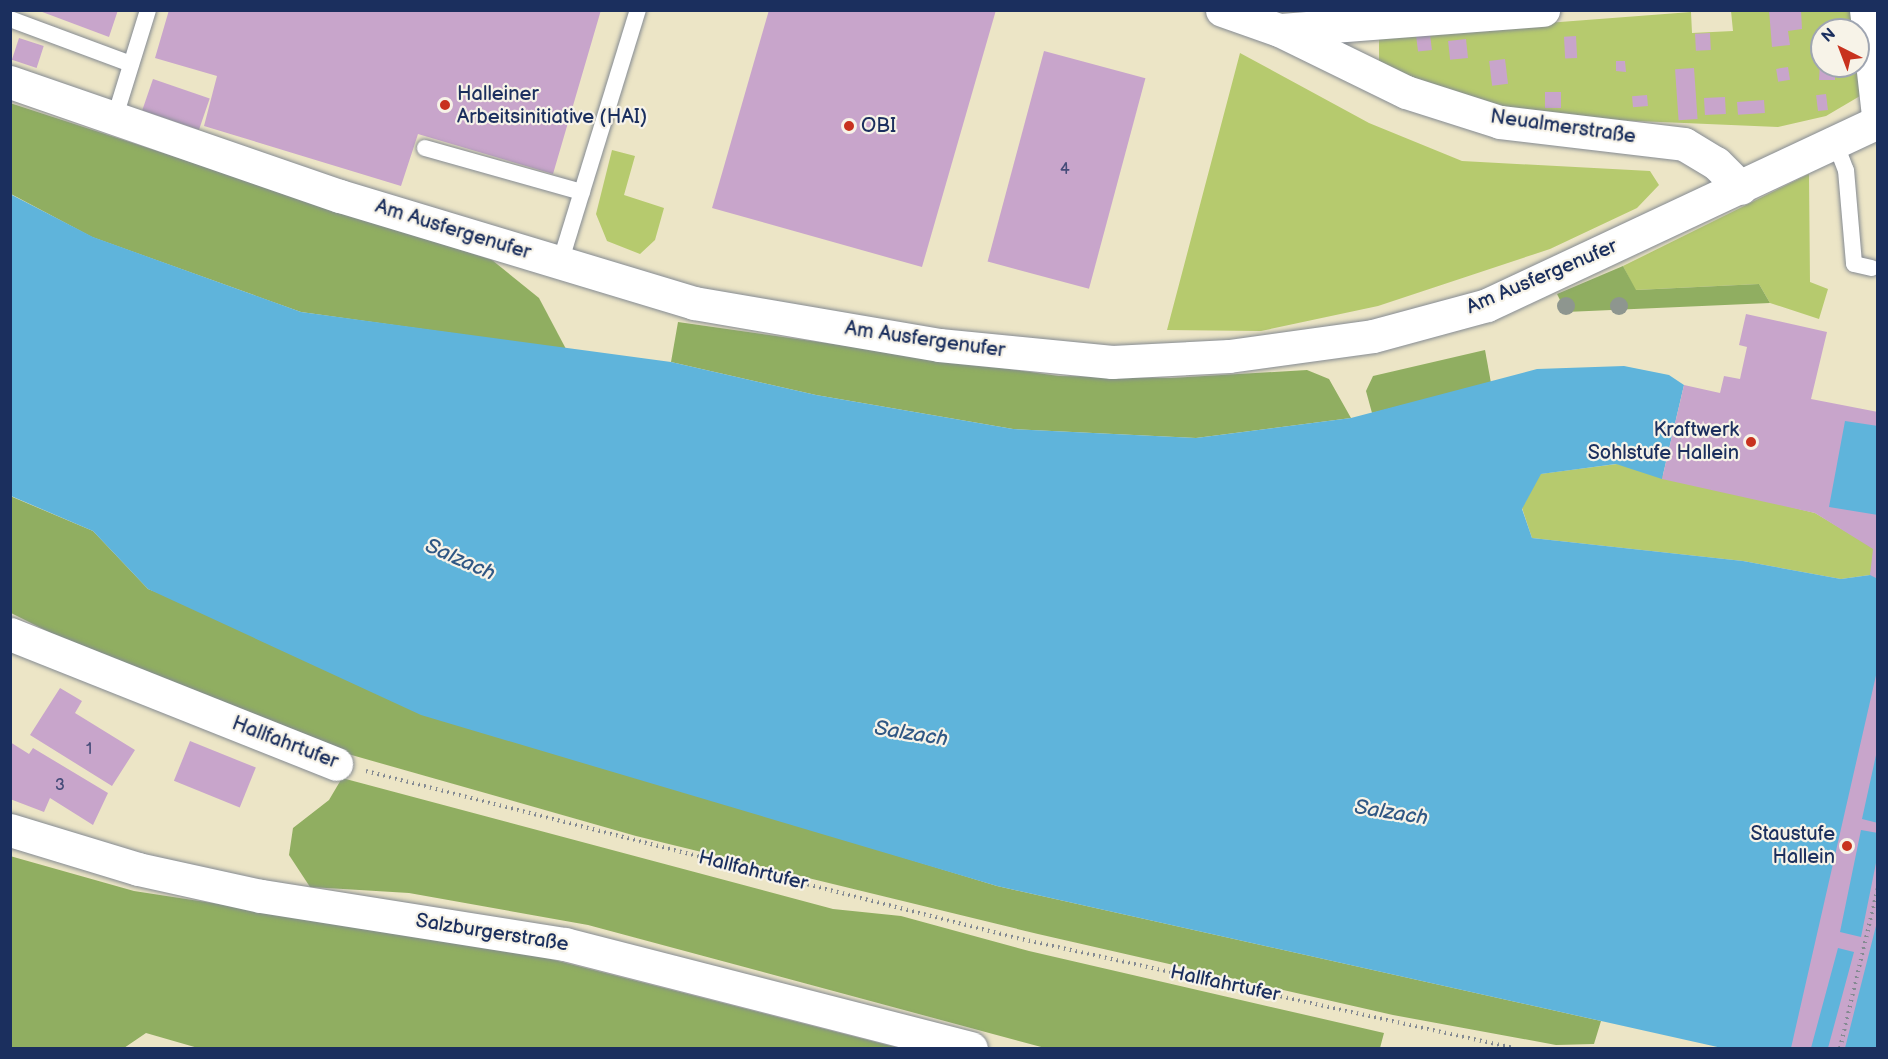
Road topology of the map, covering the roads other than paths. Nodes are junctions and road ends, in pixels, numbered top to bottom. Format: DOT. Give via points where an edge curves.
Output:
graph roads {
  1 [pos="148,10"];
  2 [pos="638,10"];
  3 [pos="1222,10"];
  4 [pos="1543,10"];
  5 [pos="1866,10"];
  6 [pos="10,19"];
  7 [pos="1279,30"];
  8 [pos="131,64"];
  9 [pos="10,82"];
  10 [pos="1878,115"];
  11 [pos="114,120"];
  12 [pos="1878,122"];
  13 [pos="1835,142"];
  14 [pos="425,148"];
  15 [pos="1741,188"];
  16 [pos="582,192"];
  17 [pos="560,263"];
  18 [pos="1872,268"];
  19 [pos="10,634"];
  20 [pos="336,764"];
  21 [pos="10,830"];
  22 [pos="971,1048"];
  1 -- 8 [label="lane"];
  2 -- 16 [label="lane"];
  3 -- 7 [label="street, Neualmerstraße"];
  4 -- 7 [label="street, Neualmerstraße"];
  5 -- 10 [label="street"];
  6 -- 8 [label="lane"];
  7 -- 15 [label="street, Neualmerstraße" via="1406,92 1500,122 1684,144 1716,163"];
  8 -- 11 [label="lane"];
  9 -- 11 [label="street, Am Ausfergenufer"];
  11 -- 17 [label="street, Am Ausfergenufer"];
  12 -- 13 [label="street"];
  13 -- 15 [label="street, Am Ausfergenufer"];
  13 -- 18 [label="lane" via="1846,170 1854,264"];
  14 -- 16 [label="lane"];
  15 -- 17 [label="street, Am Ausfergenufer" via="1487,305 1373,336 1229,356 1112,362 939,345 694,303"];
  16 -- 17 [label="lane"];
  19 -- 20 [label="street, Hallfahrtufer"];
  21 -- 22 [label="street, Salzburgerstraße" via="138,869 261,896 565,944 704,976"];
}
